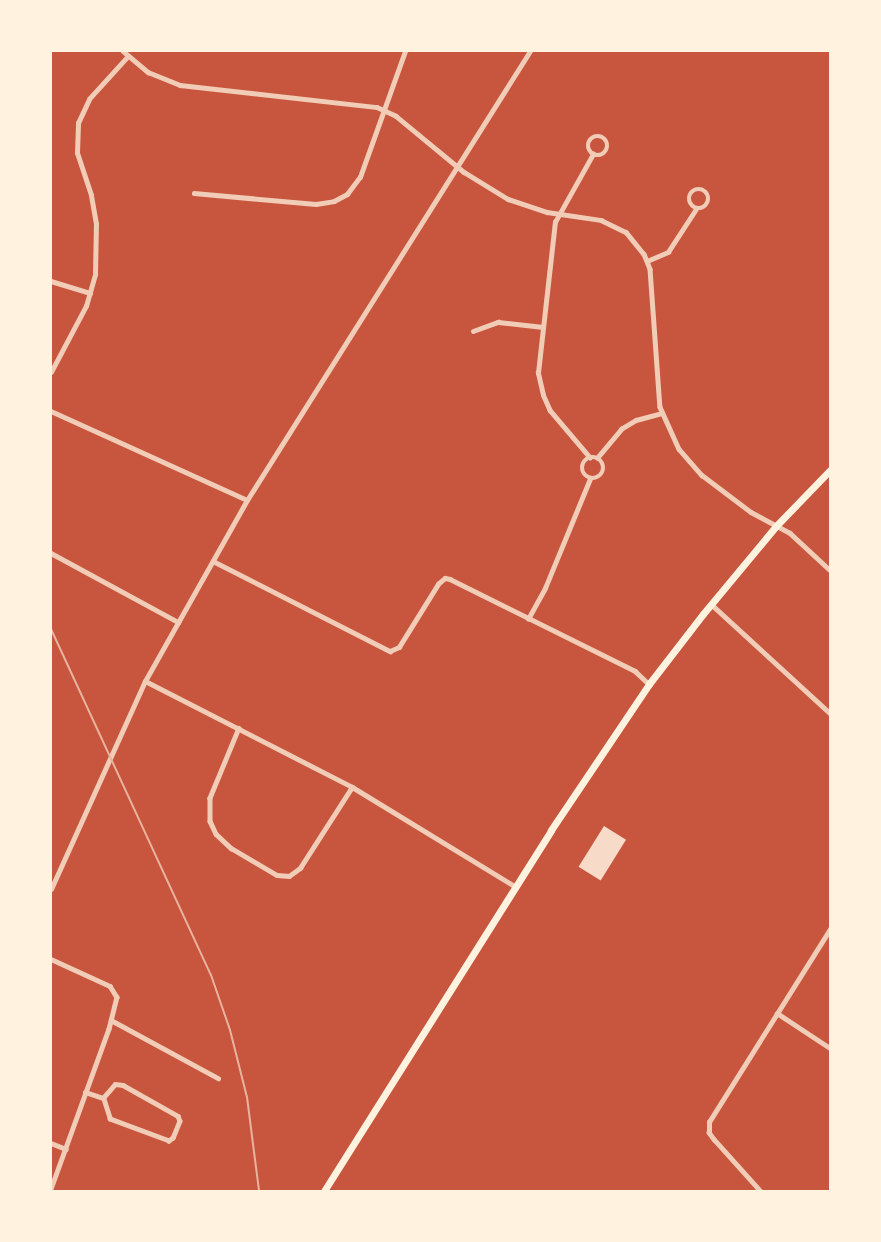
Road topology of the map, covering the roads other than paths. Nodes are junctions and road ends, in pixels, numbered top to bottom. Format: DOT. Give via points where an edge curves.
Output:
graph roads {
  1 [pos="123,51"];
  2 [pos="405,51"];
  3 [pos="530,51"];
  4 [pos="128,56"];
  5 [pos="386,111"];
  6 [pos="593,154"];
  7 [pos="458,167"];
  8 [pos="194,193"];
  9 [pos="696,209"];
  10 [pos="559,214"];
  11 [pos="647,261"];
  12 [pos="51,281"];
  13 [pos="90,293"];
  14 [pos="543,327"];
  15 [pos="473,331"];
  16 [pos="51,372"];
  17 [pos="51,411"];
  18 [pos="662,413"];
  19 [pos="590,458"];
  20 [pos="597,458"];
  21 [pos="829,472"];
  22 [pos="590,479"];
  23 [pos="248,500"];
  24 [pos="776,526"];
  25 [pos="51,553"];
  26 [pos="213,561"];
  27 [pos="830,570"];
  28 [pos="711,604"];
  29 [pos="528,619"];
  30 [pos="178,622"];
  31 [pos="145,681"];
  32 [pos="649,684"];
  33 [pos="830,713"];
  34 [pos="239,728"];
  35 [pos="352,787"];
  36 [pos="516,887"];
  37 [pos="51,889"];
  38 [pos="830,929"];
  39 [pos="51,959"];
  40 [pos="777,1013"];
  41 [pos="111,1020"];
  42 [pos="830,1048"];
  43 [pos="218,1078"];
  44 [pos="85,1092"];
  45 [pos="103,1098"];
  46 [pos="51,1143"];
  47 [pos="66,1149"];
  48 [pos="51,1189"];
  49 [pos="324,1191"];
  50 [pos="760,1191"];
  1 -- 4 [label="street"];
  2 -- 5 [label="street"];
  3 -- 7 [label="street"];
  4 -- 5 [label="street" via="148,72 180,85 363,105"];
  4 -- 13 [label="street" via="88,99 78,123 77,153 96,224 97,251"];
  5 -- 7 [label="street"];
  5 -- 8 [label="street" via="360,177 347,194 334,201 316,204"];
  6 -- 6 [label="street" via="590,140 602,136 608,150 603,155"];
  6 -- 10 [label="street"];
  7 -- 10 [label="street" via="508,199"];
  7 -- 23 [label="street"];
  9 -- 9 [label="street" via="689,198 694,190 701,189 709,195 709,202 706,208"];
  9 -- 11 [label="street" via="668,252"];
  10 -- 11 [label="street" via="601,220 619,228 635,242"];
  10 -- 14 [label="street"];
  11 -- 18 [label="street"];
  12 -- 13 [label="street"];
  13 -- 16 [label="street"];
  14 -- 15 [label="street" via="498,322"];
  14 -- 19 [label="street" via="538,373 543,395 556,418"];
  17 -- 23 [label="street"];
  18 -- 20 [label="street" via="621,429"];
  18 -- 24 [label="street" via="694,468 743,507"];
  19 -- 20 [label="street"];
  19 -- 22 [label="street" via="582,468"];
  20 -- 22 [label="street" via="603,474"];
  21 -- 24 [label="main road"];
  22 -- 29 [label="street"];
  23 -- 26 [label="street"];
  24 -- 27 [label="street" via="790,533"];
  24 -- 28 [label="main road"];
  25 -- 30 [label="street"];
  26 -- 29 [label="street" via="390,651 399,647 445,578"];
  26 -- 30 [label="street"];
  28 -- 32 [label="main road"];
  28 -- 33 [label="street"];
  29 -- 32 [label="street" via="635,671"];
  30 -- 31 [label="street"];
  31 -- 34 [label="street"];
  31 -- 37 [label="street"];
  32 -- 36 [label="main road"];
  34 -- 35 [label="street"];
  34 -- 35 [label="street" via="210,798 210,821 216,834 231,848 277,874 289,876 300,868"];
  35 -- 36 [label="street"];
  36 -- 49 [label="main road"];
  38 -- 40 [label="street"];
  39 -- 41 [label="street" via="114,988 117,997"];
  40 -- 42 [label="street"];
  40 -- 50 [label="street" via="709,1122 714,1140"];
  41 -- 43 [label="street"];
  41 -- 44 [label="street"];
  44 -- 45 [label="street"];
  44 -- 47 [label="street"];
  45 -- 45 [label="street" via="110,1119 169,1141 178,1128 178,1116 123,1085 115,1084"];
  46 -- 47 [label="street"];
  47 -- 48 [label="street"];
}
